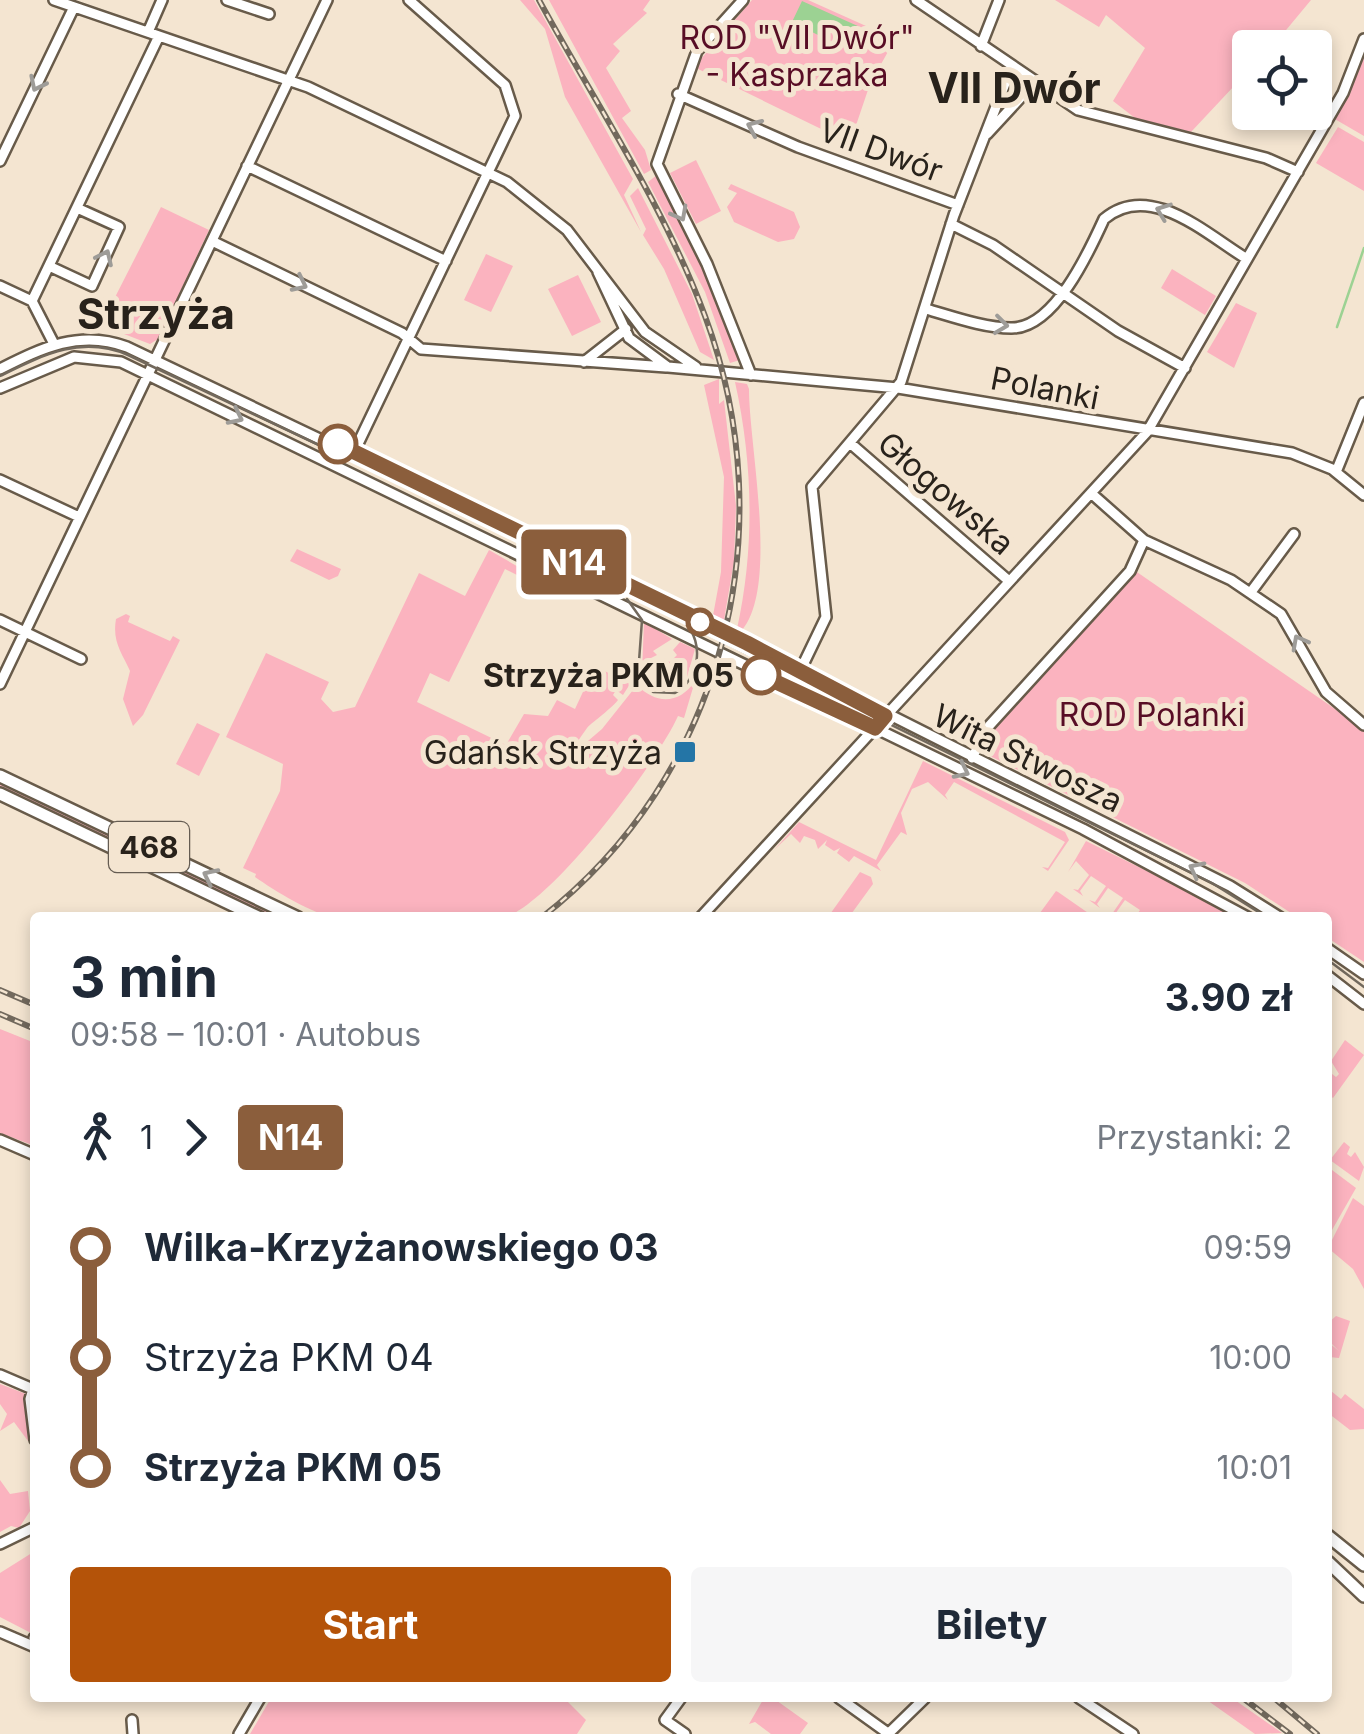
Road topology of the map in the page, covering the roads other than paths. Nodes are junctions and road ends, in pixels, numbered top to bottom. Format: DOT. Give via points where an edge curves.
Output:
graph roads {
  1 [pos="54,0"];
  2 [pos="162,0"];
  3 [pos="227,0"];
  4 [pos="327,0"];
  5 [pos="409,0"];
  6 [pos="743,0"];
  7 [pos="916,0"];
  8 [pos="1000,0"];
  9 [pos="83,6"];
  10 [pos="269,14"];
  11 [pos="154,34"];
  12 [pos="1364,39"];
  13 [pos="981,46"];
  14 [pos="1011,68"];
  15 [pos="288,80"];
  16 [pos="1034,84"];
  17 [pos="678,94"];
  18 [pos="987,134"];
  19 [pos="0,162"];
  20 [pos="248,166"];
  21 [pos="1298,172"];
  22 [pos="489,173"];
  23 [pos="958,205"];
  24 [pos="77,208"];
  25 [pos="951,224"];
  26 [pos="212,242"];
  27 [pos="1247,260"];
  28 [pos="446,261"];
  29 [pos="49,266"];
  30 [pos="598,272"];
  31 [pos="0,286"];
  32 [pos="1065,291"];
  33 [pos="32,301"];
  34 [pos="926,309"];
  35 [pos="636,322"];
  36 [pos="624,330"];
  37 [pos="409,340"];
  38 [pos="54,344"];
  39 [pos="658,344"];
  40 [pos="648,356"];
  41 [pos="155,360"];
  42 [pos="584,362"];
  43 [pos="640,366"];
  44 [pos="668,367"];
  45 [pos="0,368"];
  46 [pos="1185,368"];
  47 [pos="703,370"];
  48 [pos="148,374"];
  49 [pos="751,375"];
  50 [pos="0,388"];
  51 [pos="898,388"];
  52 [pos="1364,403"];
  53 [pos="1146,432"];
  54 [pos="850,442"];
  55 [pos="354,452"];
  56 [pos="1336,472"];
  57 [pos="0,480"];
  58 [pos="432,492"];
  59 [pos="1090,493"];
  60 [pos="1364,495"];
  61 [pos="424,507"];
  62 [pos="79,518"];
  63 [pos="1294,534"];
  64 [pos="1144,540"];
  65 [pos="1009,581"];
  66 [pos="1251,592"];
  67 [pos="0,620"];
  68 [pos="25,632"];
  69 [pos="81,659"];
  70 [pos="800,671"];
  71 [pos="0,684"];
  72 [pos="1364,708"];
  73 [pos="885,716"];
  74 [pos="1360,722"];
  75 [pos="875,728"];
  76 [pos="972,758"];
  77 [pos="0,776"];
  78 [pos="0,794"];
  79 [pos="247,912"];
  80 [pos="285,912"];
  81 [pos="706,912"];
  82 [pos="1239,912"];
  83 [pos="1271,912"];
  84 [pos="1332,952"];
  85 [pos="1364,974"];
  86 [pos="1332,979"];
  87 [pos="1364,1004"];
  88 [pos="0,1140"];
  89 [pos="30,1153"];
  90 [pos="0,1375"];
  91 [pos="30,1387"];
  92 [pos="30,1529"];
  93 [pos="1332,1539"];
  94 [pos="0,1544"];
  95 [pos="1364,1565"];
  96 [pos="1332,1566"];
  97 [pos="1364,1596"];
  98 [pos="0,1632"];
  99 [pos="30,1645"];
  100 [pos="258,1702"];
  101 [pos="677,1702"];
  102 [pos="845,1702"];
  103 [pos="921,1702"];
  104 [pos="1085,1702"];
  105 [pos="132,1720"];
  106 [pos="133,1734"];
  107 [pos="239,1734"];
  108 [pos="685,1734"];
  109 [pos="889,1734"];
  110 [pos="1133,1734"];
  1 -- 9 [label="street"];
  2 -- 11 [label="street"];
  3 -- 10 [label="street"];
  4 -- 15 [label="street"];
  5 -- 22 [label="street" via="509,90 513,124"];
  6 -- 17 [label="street" via="697,52"];
  7 -- 13 [label="street"];
  8 -- 13 [label="street"];
  9 -- 11 [label="street"];
  9 -- 19 [label="street, one-way"];
  11 -- 15 [label="street"];
  11 -- 24 [label="street"];
  12 -- 21 [label="street"];
  13 -- 14 [label="street"];
  14 -- 16 [label="street"];
  14 -- 18 [label="street"];
  15 -- 20 [label="street"];
  15 -- 22 [label="street"];
  16 -- 18 [label="street"];
  16 -- 21 [label="street" via="1078,110"];
  23 -- 17 [label="street, VII Dwór, one-way"];
  17 -- 49 [label="street, one-way" via="658,172 713,278"];
  18 -- 23 [label="street"];
  20 -- 26 [label="street"];
  20 -- 28 [label="street"];
  21 -- 27 [label="street"];
  22 -- 28 [label="street"];
  22 -- 30 [label="street" via="553,215"];
  23 -- 25 [label="street"];
  24 -- 29 [label="street"];
  29 -- 24 [label="street, one-way" via="92,286 119,228"];
  25 -- 32 [label="street"];
  25 -- 34 [label="street"];
  26 -- 37 [label="street, Polanki, one-way"];
  26 -- 41 [label="street"];
  27 -- 32 [label="street, one-way" via="1163,209 1140,204 1104,219"];
  27 -- 46 [label="street"];
  28 -- 37 [label="street"];
  29 -- 33 [label="street"];
  30 -- 35 [label="street"];
  30 -- 36 [label="street"];
  31 -- 33 [label="street"];
  34 -- 32 [label="street, one-way" via="1014,328"];
  32 -- 46 [label="street" via="1118,331"];
  33 -- 38 [label="street"];
  34 -- 51 [label="street"];
  35 -- 36 [label="street"];
  35 -- 39 [label="street"];
  36 -- 40 [label="street"];
  36 -- 42 [label="street"];
  37 -- 42 [label="street, Polanki" via="424,350"];
  37 -- 55 [label="street"];
  38 -- 41 [label="street, Wita Stwosza" via="105,340"];
  38 -- 45 [label="street, Wita Stwosza"];
  39 -- 40 [label="street"];
  39 -- 47 [label="street"];
  40 -- 43 [label="street"];
  40 -- 44 [label="street"];
  41 -- 48 [label="street"];
  41 -- 55 [label="street, Wita Stwosza"];
  42 -- 43 [label="street, Polanki"];
  43 -- 44 [label="street, Polanki"];
  44 -- 47 [label="street, Polanki"];
  46 -- 53 [label="street"];
  47 -- 49 [label="street, Polanki"];
  48 -- 50 [label="street, Wita Stwosza" via="108,358 74,357"];
  48 -- 61 [label="street, Wita Stwosza, one-way"];
  48 -- 62 [label="street"];
  49 -- 51 [label="street, Polanki"];
  51 -- 53 [label="street, Polanki"];
  51 -- 54 [label="street"];
  52 -- 56 [label="street"];
  53 -- 56 [label="street, Polanki" via="1292,453"];
  53 -- 59 [label="street"];
  54 -- 65 [label="street, Głogowska"];
  54 -- 70 [label="street" via="812,487 826,610"];
  55 -- 58 [label="street, Wita Stwosza"];
  56 -- 60 [label="street, Polanki"];
  57 -- 62 [label="street"];
  58 -- 61 [label="street"];
  58 -- 70 [label="street, Wita Stwosza"];
  59 -- 64 [label="street"];
  59 -- 65 [label="street"];
  61 -- 75 [label="street, Wita Stwosza"];
  62 -- 68 [label="street"];
  63 -- 66 [label="street"];
  64 -- 66 [label="street"];
  64 -- 76 [label="street" via="1130,571 989,726"];
  65 -- 73 [label="street"];
  74 -- 66 [label="street, one-way" via="1326,692 1285,618"];
  67 -- 68 [label="street"];
  68 -- 69 [label="street"];
  68 -- 71 [label="street"];
  70 -- 73 [label="street, Wita Stwosza"];
  72 -- 74 [label="street"];
  73 -- 75 [label="street"];
  73 -- 76 [label="street, Wita Stwosza"];
  75 -- 81 [label="street"];
  75 -- 82 [label="street, Wita Stwosza, one-way"];
  83 -- 76 [label="street, Wita Stwosza, one-way"];
  80 -- 77 [label="main road, 468, one-way"];
  78 -- 79 [label="main road, 468"];
  84 -- 85 [label="street"];
  86 -- 87 [label="street"];
  88 -- 89 [label="street"];
  90 -- 91 [label="street"];
  92 -- 94 [label="street"];
  93 -- 95 [label="main road"];
  96 -- 97 [label="main road"];
  98 -- 99 [label="street"];
  100 -- 107 [label="street"];
  101 -- 108 [label="street" via="665,1720"];
  102 -- 109 [label="street"];
  103 -- 109 [label="street"];
  104 -- 110 [label="street"];
  105 -- 106 [label="street"];
}
